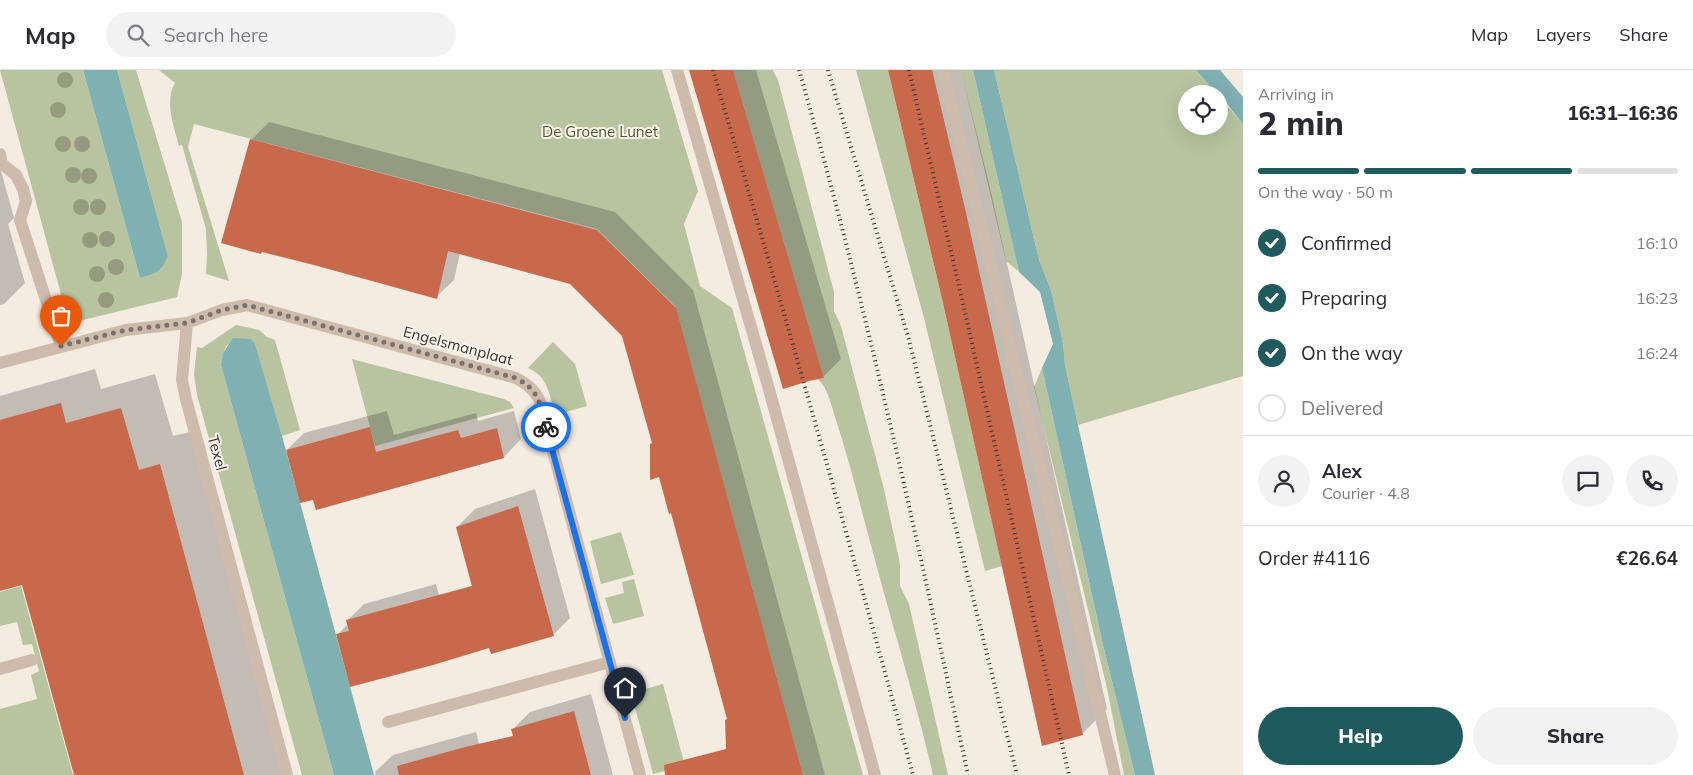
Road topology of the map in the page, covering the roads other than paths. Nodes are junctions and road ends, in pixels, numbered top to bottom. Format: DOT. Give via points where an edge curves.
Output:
graph roads {
  1 [pos="677,70"];
  2 [pos="943,70"];
  3 [pos="0,154"];
  4 [pos="187,323"];
  5 [pos="61,346"];
  6 [pos="0,363"];
  7 [pos="32,660"];
  8 [pos="610,662"];
  9 [pos="0,669"];
  10 [pos="388,722"];
  11 [pos="287,775"];
  12 [pos="640,775"];
  13 [pos="875,775"];
  14 [pos="1115,775"];
  1 -- 13 [label="street"];
  2 -- 14 [label="street"];
  3 -- 5 [label="street" via="2,164 16,175 23,188 26,201 20,220"];
  4 -- 5 [label="street" via="126,330"];
  4 -- 8 [label="street, Engelsmanplaat" via="247,305 516,378 528,384 538,400"];
  4 -- 11 [label="street, Texel" via="182,380 186,399"];
  5 -- 6 [label="street"];
  7 -- 9 [label="street"];
  8 -- 10 [label="street"];
  8 -- 12 [label="street, Engelsmanplaat"];
}
